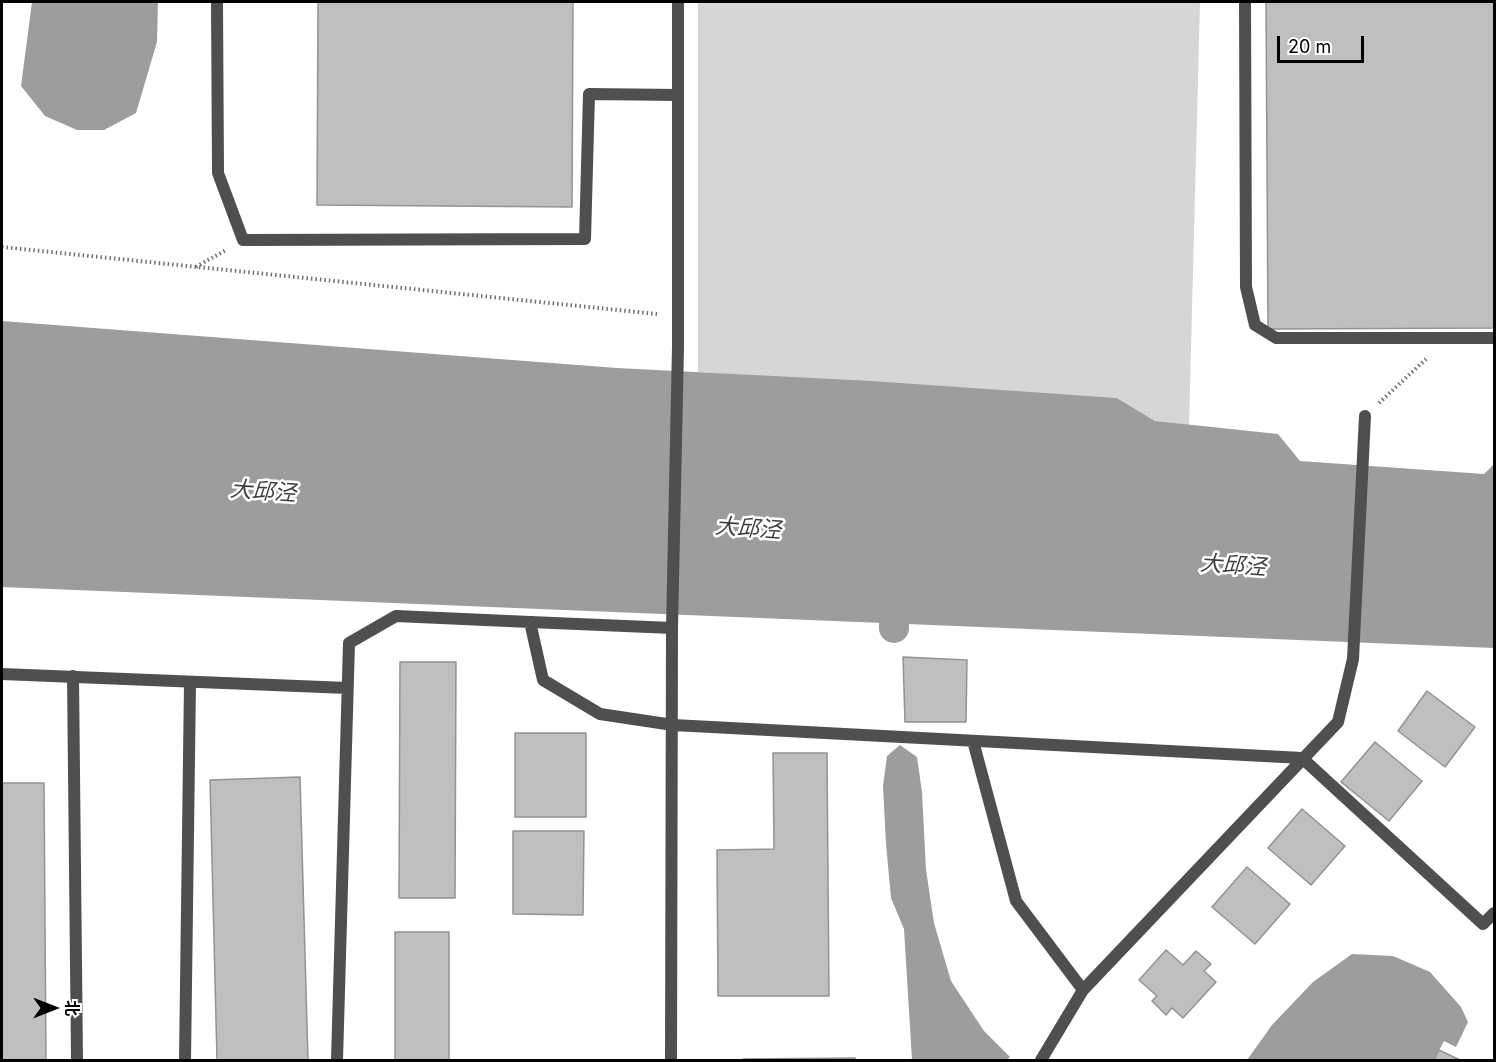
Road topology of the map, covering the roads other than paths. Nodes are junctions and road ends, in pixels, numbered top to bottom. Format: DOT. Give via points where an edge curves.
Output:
graph roads {
  1 [pos="217,2"];
  2 [pos="678,2"];
  3 [pos="1245,2"];
  4 [pos="678,95"];
  5 [pos="1494,338"];
  6 [pos="1365,416"];
  7 [pos="530,622"];
  8 [pos="672,628"];
  9 [pos="2,674"];
  10 [pos="73,676"];
  11 [pos="190,682"];
  12 [pos="347,688"];
  13 [pos="673,725"];
  14 [pos="974,741"];
  15 [pos="1302,758"];
  16 [pos="1494,913"];
  17 [pos="1083,990"];
  18 [pos="76,1060"];
  19 [pos="185,1060"];
  20 [pos="337,1060"];
  21 [pos="671,1060"];
  22 [pos="1041,1060"];
  1 -- 4 [label="street" via="218,172 243,240 585,239 589,94"];
  2 -- 4 [label="street"];
  3 -- 5 [label="street" via="1246,287 1255,325 1276,338"];
  4 -- 8 [label="street"];
  6 -- 15 [label="street" via="1353,658 1338,722"];
  7 -- 8 [label="street"];
  7 -- 12 [label="street" via="396,616 349,643"];
  7 -- 13 [label="street" via="543,680 600,714"];
  8 -- 13 [label="street"];
  9 -- 10 [label="street"];
  10 -- 11 [label="street"];
  10 -- 18 [label="street"];
  11 -- 12 [label="street"];
  11 -- 19 [label="street"];
  12 -- 20 [label="street"];
  13 -- 14 [label="street"];
  13 -- 21 [label="street"];
  14 -- 15 [label="street"];
  14 -- 17 [label="street" via="1016,901"];
  15 -- 16 [label="street" via="1483,924"];
  15 -- 17 [label="street"];
  17 -- 22 [label="street"];
}
